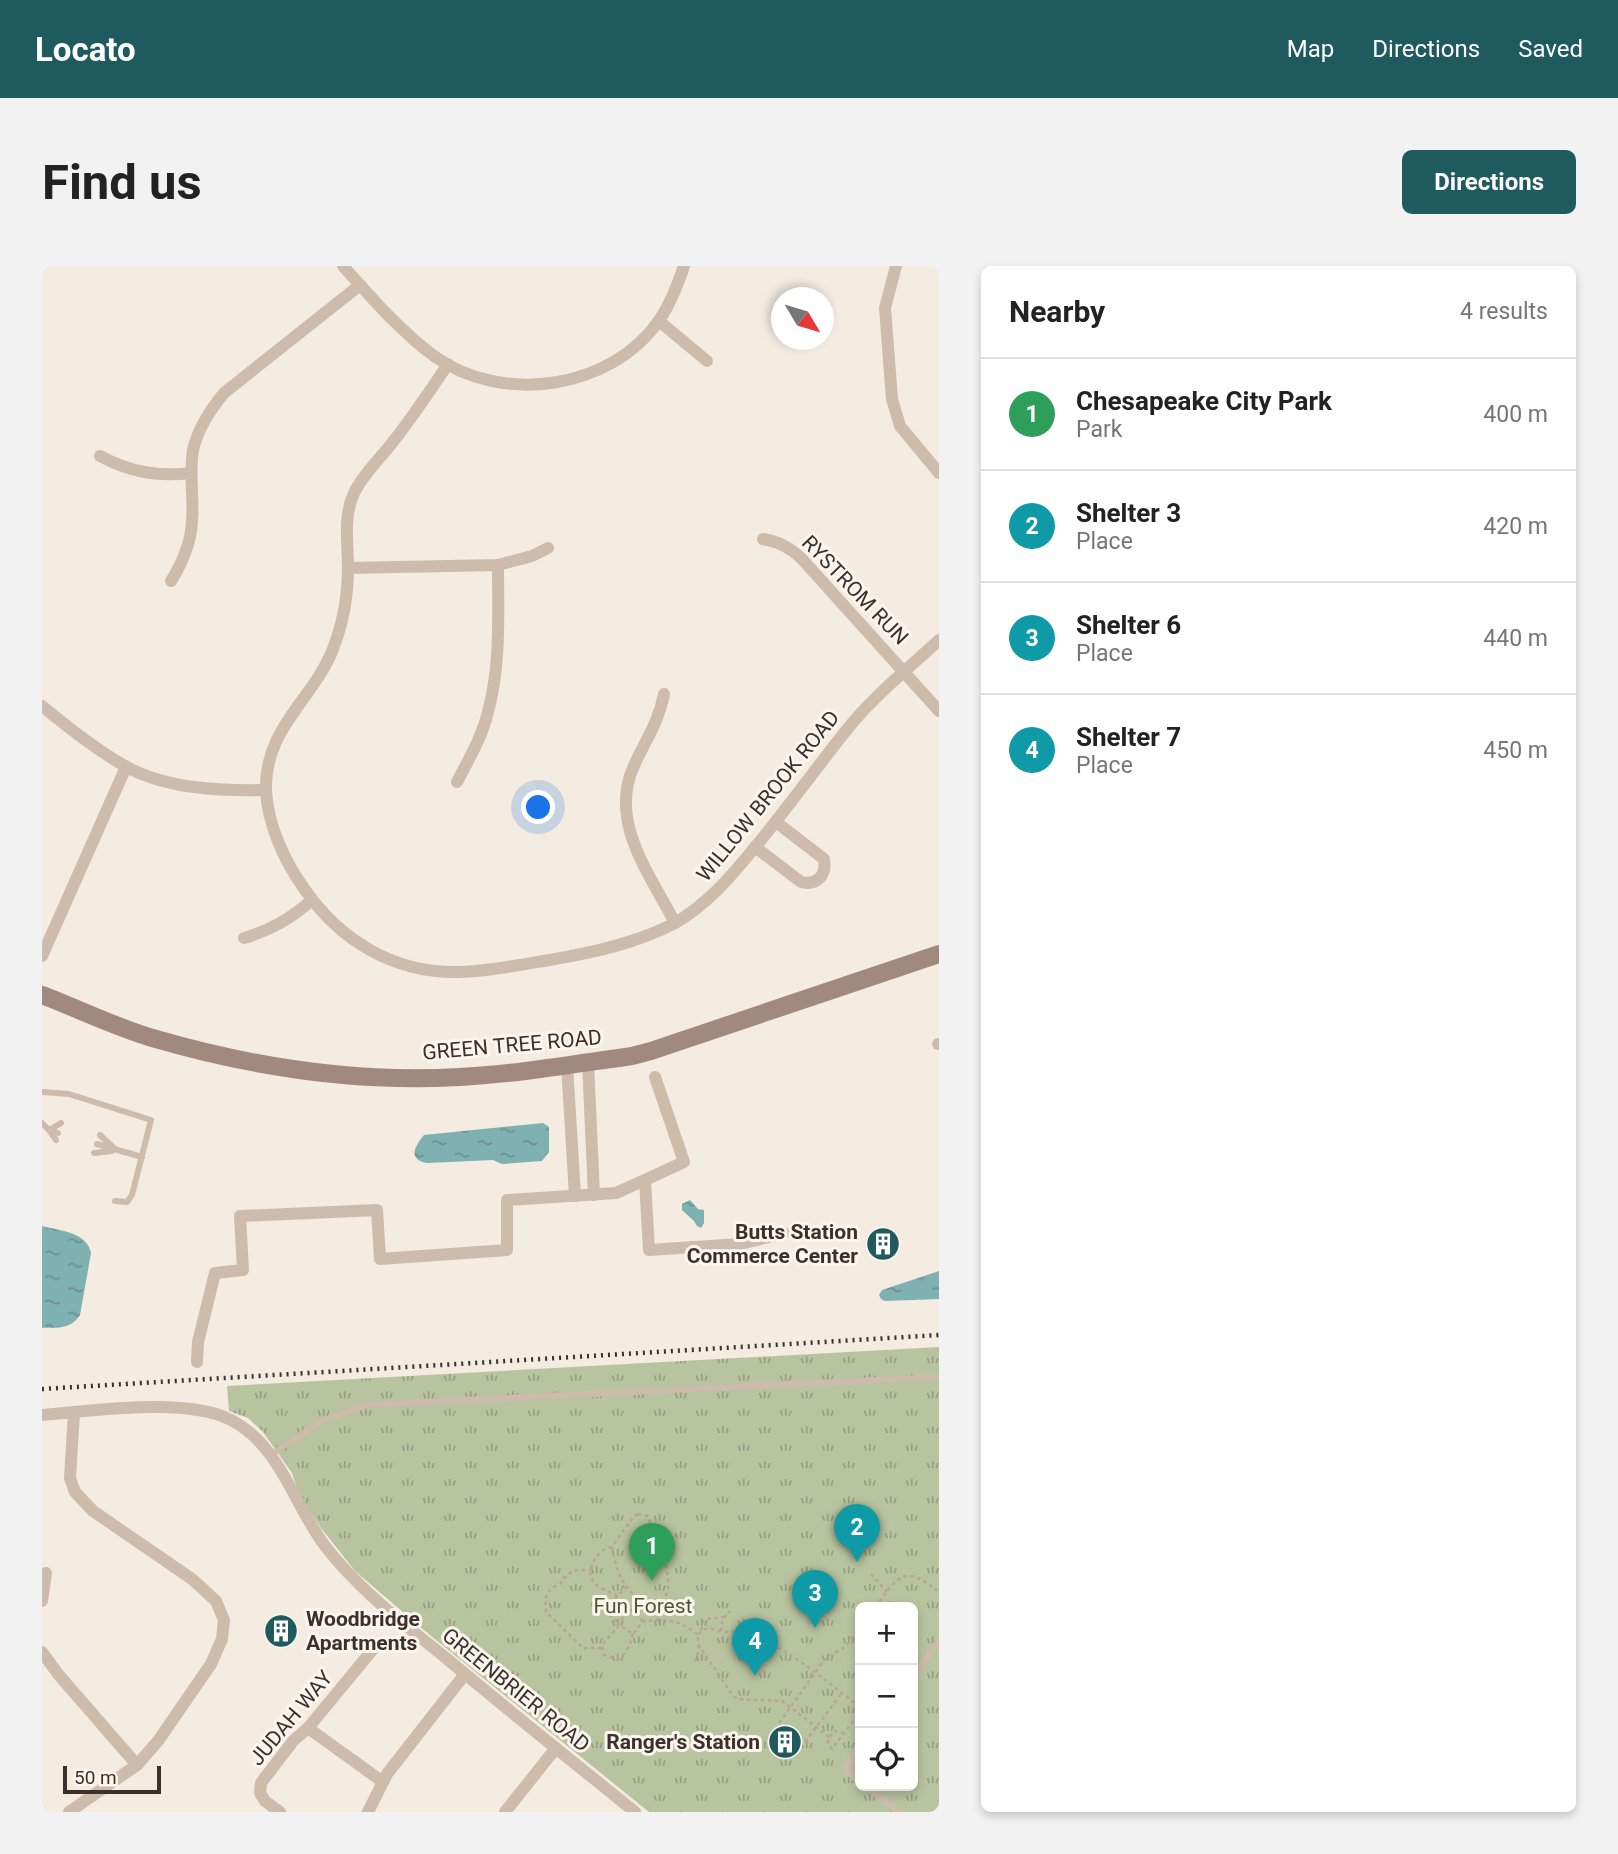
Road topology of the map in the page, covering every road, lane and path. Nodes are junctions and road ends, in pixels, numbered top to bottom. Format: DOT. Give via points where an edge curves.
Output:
graph roads {
  1 [pos="343,266"];
  2 [pos="684,266"];
  3 [pos="896,266"];
  4 [pos="360,285"];
  5 [pos="659,321"];
  6 [pos="707,361"];
  7 [pos="448,364"];
  8 [pos="100,456"];
  9 [pos="939,472"];
  10 [pos="191,473"];
  11 [pos="763,539"];
  12 [pos="548,548"];
  13 [pos="498,565"];
  14 [pos="348,568"];
  15 [pos="171,581"];
  16 [pos="939,640"];
  17 [pos="905,671"];
  18 [pos="664,694"];
  19 [pos="42,706"];
  20 [pos="939,711"];
  21 [pos="126,767"];
  22 [pos="457,782"];
  23 [pos="266,790"];
  24 [pos="776,822"];
  25 [pos="755,847"];
  26 [pos="312,900"];
  27 [pos="675,923"];
  28 [pos="244,938"];
  29 [pos="939,954"];
  30 [pos="42,956"];
  31 [pos="42,995"];
  32 [pos="588,1062"];
  33 [pos="568,1065"];
  34 [pos="655,1077"];
  35 [pos="42,1092"];
  36 [pos="42,1123"];
  37 [pos="61,1123"];
  38 [pos="49,1130"];
  39 [pos="100,1135"];
  40 [pos="57,1136"];
  41 [pos="97,1144"];
  42 [pos="117,1150"];
  43 [pos="94,1153"];
  44 [pos="142,1157"];
  45 [pos="645,1180"];
  46 [pos="594,1195"];
  47 [pos="575,1196"];
  48 [pos="116,1201"];
  49 [pos="784,1233"];
  50 [pos="197,1362"];
  51 [pos="939,1377"];
  52 [pos="74,1412"];
  53 [pos="42,1415"];
  54 [pos="270,1455"];
  55 [pos="612,1547"];
  56 [pos="592,1570"];
  57 [pos="46,1573"];
  58 [pos="871,1574"];
  59 [pos="627,1586"];
  60 [pos="887,1592"];
  61 [pos="939,1592"];
  62 [pos="617,1595"];
  63 [pos="42,1601"];
  64 [pos="642,1601"];
  65 [pos="879,1602"];
  66 [pos="654,1604"];
  67 [pos="730,1611"];
  68 [pos="633,1612"];
  69 [pos="724,1617"];
  70 [pos="657,1620"];
  71 [pos="643,1621"];
  72 [pos="618,1624"];
  73 [pos="701,1631"];
  74 [pos="721,1631"];
  75 [pos="632,1634"];
  76 [pos="855,1634"];
  77 [pos="698,1635"];
  78 [pos="939,1642"];
  79 [pos="699,1646"];
  80 [pos="374,1648"];
  81 [pos="602,1648"];
  82 [pos="42,1652"];
  83 [pos="695,1662"];
  84 [pos="918,1670"];
  85 [pos="815,1673"];
  86 [pos="465,1674"];
  87 [pos="842,1693"];
  88 [pos="855,1703"];
  89 [pos="790,1707"];
  90 [pos="855,1719"];
  91 [pos="779,1723"];
  92 [pos="308,1728"];
  93 [pos="817,1728"];
  94 [pos="844,1734"];
  95 [pos="829,1737"];
  96 [pos="805,1742"];
  97 [pos="556,1748"];
  98 [pos="855,1754"];
  99 [pos="137,1765"];
  100 [pos="855,1779"];
  101 [pos="383,1782"];
  102 [pos="872,1791"];
  103 [pos="69,1812"];
  104 [pos="280,1812"];
  105 [pos="368,1812"];
  106 [pos="505,1812"];
  107 [pos="635,1812"];
  108 [pos="900,1812"];
  1 -- 4 [label="street"];
  2 -- 5 [label="street"];
  3 -- 9 [label="street" via="886,307 892,399 900,426"];
  4 -- 7 [label="street"];
  4 -- 10 [label="street" via="224,393 200,430"];
  5 -- 6 [label="street"];
  5 -- 7 [label="street" via="616,360 567,380 523,385 496,382"];
  7 -- 14 [label="street, WILLOW BROOK ROAD" via="353,494 347,517"];
  8 -- 10 [label="street" via="144,474"];
  10 -- 15 [label="street" via="190,542"];
  11 -- 17 [label="street, RYSTROM RUN" via="792,549"];
  12 -- 13 [label="street"];
  13 -- 14 [label="street"];
  13 -- 22 [label="street" via="496,677 488,714"];
  14 -- 23 [label="street, WILLOW BROOK ROAD" via="341,626 317,679 285,721 275,743"];
  16 -- 17 [label="street, WILLOW BROOK ROAD"];
  17 -- 20 [label="street, RYSTROM RUN"];
  17 -- 24 [label="street, WILLOW BROOK ROAD" via="846,729"];
  18 -- 27 [label="street" via="652,732 632,769 626,814 640,857"];
  19 -- 21 [label="street"];
  21 -- 23 [label="street" via="195,787"];
  21 -- 30 [label="street"];
  23 -- 26 [label="street, WILLOW BROOK ROAD" via="281,849"];
  24 -- 25 [label="street, WILLOW BROOK ROAD"];
  24 -- 25 [label="street" via="824,859 825,868 817,881 801,882"];
  25 -- 27 [label="street, WILLOW BROOK ROAD" via="724,884"];
  26 -- 27 [label="street, WILLOW BROOK ROAD" via="352,941 377,955 432,971 461,972 565,957 636,939"];
  26 -- 28 [label="street" via="269,931"];
  29 -- 32 [label="street, GREEN TREE ROAD" via="651,1051"];
  31 -- 33 [label="street, GREEN TREE ROAD" via="154,1038 264,1065 389,1078 457,1078"];
  32 -- 33 [label="street, GREEN TREE ROAD"];
  32 -- 46 [label="street"];
  33 -- 47 [label="street"];
  34 -- 45 [label="street" via="684,1162"];
  35 -- 44 [label="lane" via="69,1094 152,1120"];
  36 -- 38 [label="lane"];
  37 -- 38 [label="lane"];
  38 -- 40 [label="lane"];
  39 -- 42 [label="lane"];
  41 -- 42 [label="lane"];
  42 -- 43 [label="lane"];
  42 -- 44 [label="lane"];
  44 -- 48 [label="lane" via="132,1195 127,1202"];
  45 -- 46 [label="street" via="616,1194"];
  45 -- 49 [label="street" via="649,1250 741,1244"];
  46 -- 47 [label="street"];
  47 -- 50 [label="street" via="507,1200 508,1250 380,1259 377,1210 240,1216 243,1270 215,1273"];
  51 -- 54 [label="lane" via="365,1405 321,1421"];
  52 -- 53 [label="street, GREENBRIER ROAD"];
  52 -- 54 [label="street, GREENBRIER ROAD" via="201,1410 233,1421"];
  52 -- 99 [label="street" via="70,1478 75,1492 93,1511 192,1579 216,1601 224,1620 211,1664"];
  54 -- 86 [label="street, GREENBRIER ROAD" via="324,1545 353,1579"];
  55 -- 56 [label="path" via="600,1551"];
  55 -- 59 [label="path" via="615,1567"];
  55 -- 66 [label="path" via="633,1517 648,1516 668,1577 666,1595"];
  56 -- 62 [label="path" via="592,1580"];
  56 -- 81 [label="path" via="569,1573 548,1593 545,1606 583,1648"];
  57 -- 63 [label="street"];
  58 -- 60 [label="path"];
  59 -- 62 [label="path"];
  59 -- 64 [label="path"];
  60 -- 61 [label="path" via="896,1580 913,1575"];
  60 -- 65 [label="path"];
  62 -- 72 [label="path" via="608,1610"];
  64 -- 66 [label="path"];
  64 -- 68 [label="path"];
  66 -- 70 [label="path"];
  67 -- 69 [label="path"];
  68 -- 71 [label="path"];
  68 -- 72 [label="path" via="630,1609"];
  69 -- 73 [label="path" via="705,1619"];
  69 -- 74 [label="path"];
  70 -- 71 [label="path"];
  70 -- 77 [label="path" via="679,1622"];
  71 -- 75 [label="path"];
  72 -- 75 [label="path"];
  72 -- 81 [label="path"];
  73 -- 74 [label="path" via="713,1627"];
  73 -- 77 [label="path"];
  74 -- 85 [label="path" via="733,1630 762,1641"];
  75 -- 81 [label="path" via="622,1657 609,1658"];
  76 -- 85 [label="path"];
  77 -- 79 [label="path"];
  78 -- 84 [label="lane"];
  79 -- 83 [label="path"];
  79 -- 89 [label="path" via="733,1696 782,1701"];
  80 -- 92 [label="street, JUDAH WAY"];
  82 -- 99 [label="street"];
  85 -- 87 [label="path"];
  85 -- 89 [label="path"];
  86 -- 97 [label="street, GREENBRIER ROAD"];
  86 -- 101 [label="street"];
  87 -- 88 [label="path"];
  87 -- 93 [label="path"];
  89 -- 91 [label="path"];
  89 -- 93 [label="path"];
  90 -- 94 [label="path"];
  92 -- 101 [label="street"];
  92 -- 104 [label="street, JUDAH WAY" via="261,1783 265,1801"];
  93 -- 95 [label="path"];
  93 -- 96 [label="path"];
  94 -- 95 [label="path" via="835,1731"];
  94 -- 95 [label="path" via="832,1749"];
  97 -- 106 [label="street"];
  97 -- 107 [label="street, GREENBRIER ROAD"];
  98 -- 100 [label="lane" via="847,1765 847,1772"];
  99 -- 103 [label="street"];
  101 -- 105 [label="street"];
  102 -- 108 [label="lane"];
}
